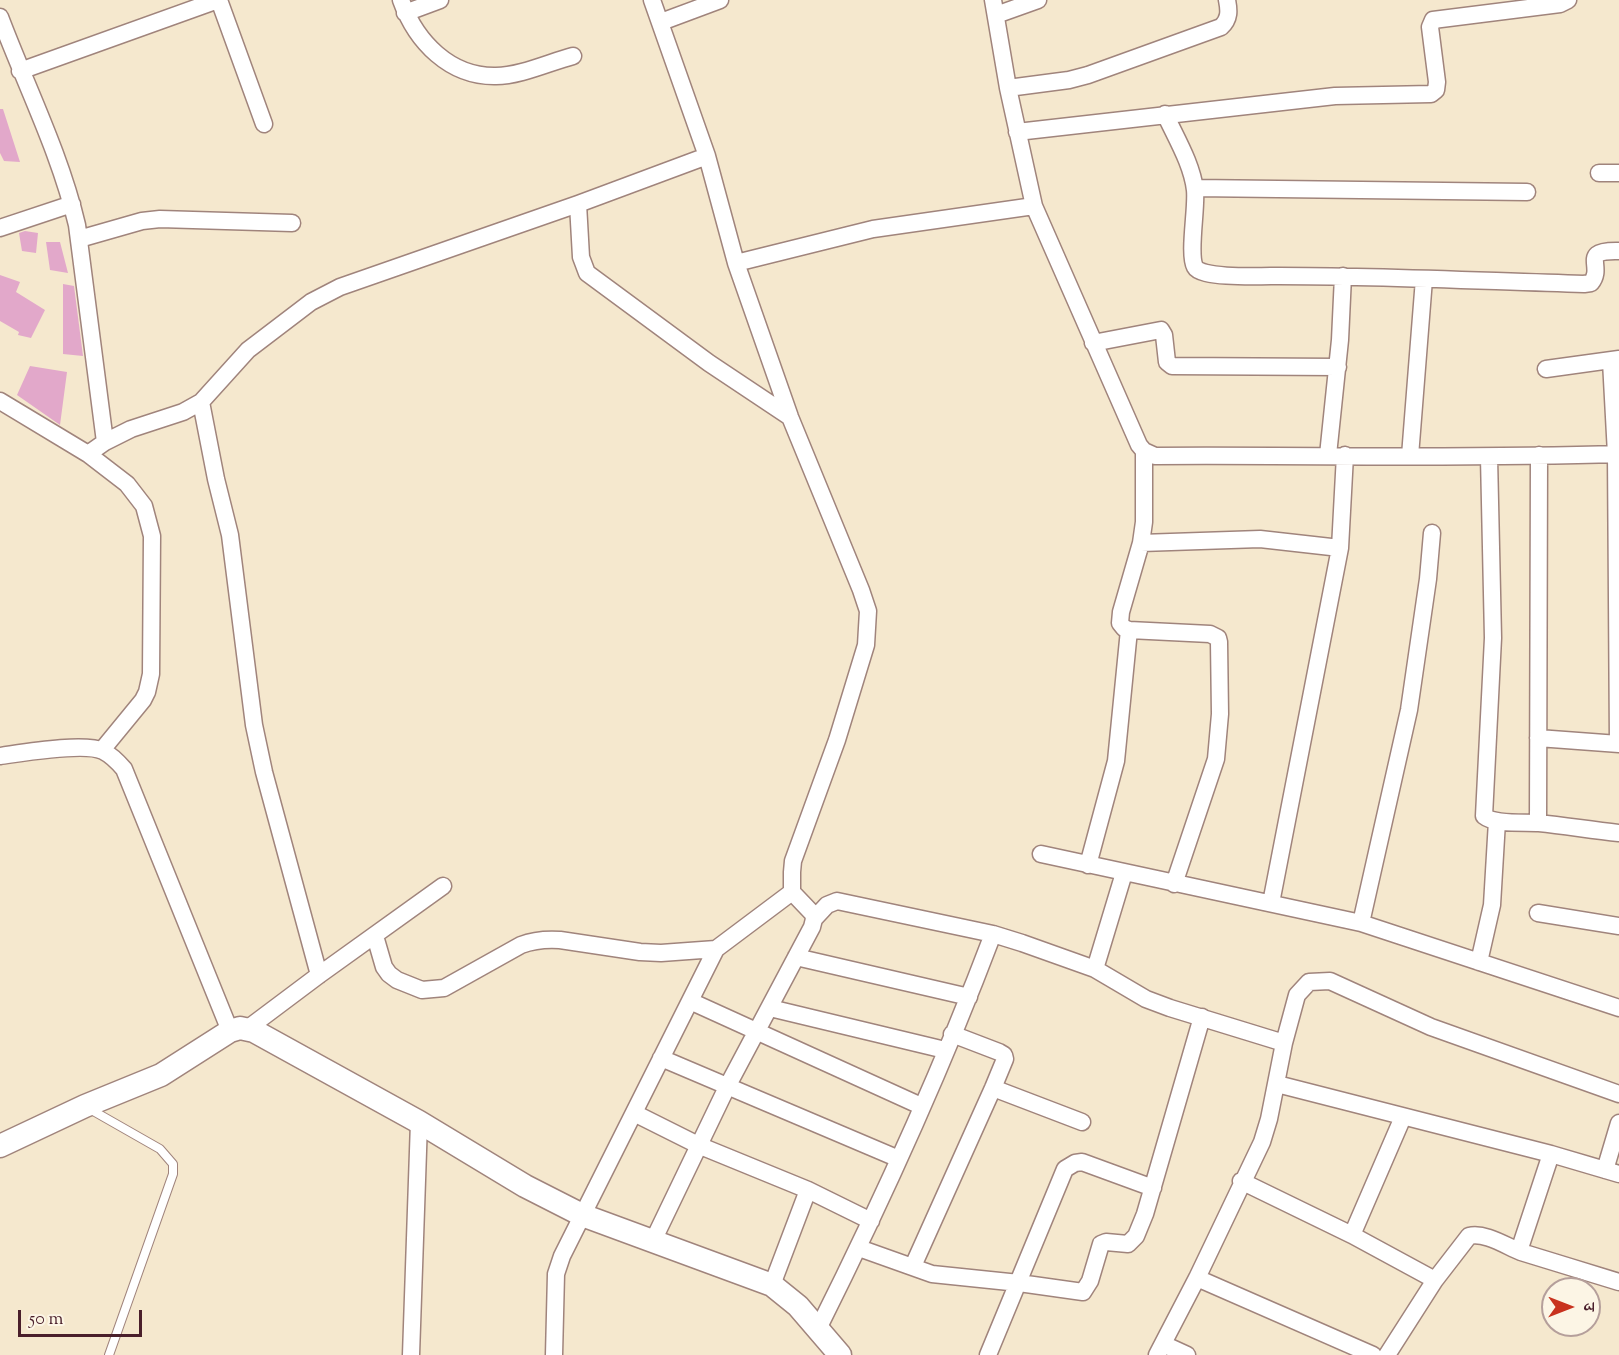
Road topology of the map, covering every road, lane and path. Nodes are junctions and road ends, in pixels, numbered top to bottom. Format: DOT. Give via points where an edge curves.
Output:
graph roads {
  1 [pos="218,0"];
  2 [pos="440,0"];
  3 [pos="652,0"];
  4 [pos="720,0"];
  5 [pos="1038,0"];
  6 [pos="1227,0"];
  7 [pos="1568,0"];
  8 [pos="403,6"];
  9 [pos="994,8"];
  10 [pos="0,16"];
  11 [pos="661,22"];
  12 [pos="573,56"];
  13 [pos="20,71"];
  14 [pos="1008,88"];
  15 [pos="1165,114"];
  16 [pos="264,124"];
  17 [pos="1017,132"];
  18 [pos="707,156"];
  19 [pos="1599,173"];
  20 [pos="1619,173"];
  21 [pos="1195,188"];
  22 [pos="1527,192"];
  23 [pos="72,204"];
  24 [pos="578,204"];
  25 [pos="1034,206"];
  26 [pos="292,223"];
  27 [pos="0,228"];
  28 [pos="79,239"];
  29 [pos="1619,251"];
  30 [pos="736,263"];
  31 [pos="1343,276"];
  32 [pos="1424,279"];
  33 [pos="1093,343"];
  34 [pos="1615,360"];
  35 [pos="1338,367"];
  36 [pos="1546,369"];
  37 [pos="0,401"];
  38 [pos="201,402"];
  39 [pos="790,417"];
  40 [pos="105,442"];
  41 [pos="1144,451"];
  42 [pos="88,454"];
  43 [pos="1618,454"];
  44 [pos="1336,455"];
  45 [pos="1539,455"];
  46 [pos="1410,456"];
  47 [pos="1489,458"];
  48 [pos="1432,532"];
  49 [pos="1142,543"];
  50 [pos="1340,548"];
  51 [pos="1129,630"];
  52 [pos="1538,738"];
  53 [pos="1619,744"];
  54 [pos="102,750"];
  55 [pos="0,756"];
  56 [pos="1497,821"];
  57 [pos="1538,823"];
  58 [pos="1619,833"];
  59 [pos="1041,854"];
  60 [pos="1088,865"];
  61 [pos="1124,873"];
  62 [pos="1174,884"];
  63 [pos="443,886"];
  64 [pos="792,892"];
  65 [pos="1271,903"];
  66 [pos="1538,913"];
  67 [pos="814,919"];
  68 [pos="1361,923"];
  69 [pos="1619,926"];
  70 [pos="993,934"];
  71 [pos="375,936"];
  72 [pos="716,949"];
  73 [pos="796,957"];
  74 [pos="1479,962"];
  75 [pos="1095,969"];
  76 [pos="319,975"];
  77 [pos="969,997"];
  78 [pos="690,1001"];
  79 [pos="770,1008"];
  80 [pos="1619,1008"];
  81 [pos="1202,1017"];
  82 [pos="239,1030"];
  83 [pos="757,1032"];
  84 [pos="952,1034"];
  85 [pos="1284,1043"];
  86 [pos="945,1050"];
  87 [pos="661,1058"];
  88 [pos="1277,1084"];
  89 [pos="727,1087"];
  90 [pos="993,1089"];
  91 [pos="1619,1094"];
  92 [pos="85,1106"];
  93 [pos="921,1106"];
  94 [pos="634,1113"];
  95 [pos="1403,1116"];
  96 [pos="419,1122"];
  97 [pos="1082,1122"];
  98 [pos="1619,1123"];
  99 [pos="698,1145"];
  100 [pos="0,1146"];
  101 [pos="1551,1154"];
  102 [pos="899,1159"];
  103 [pos="1612,1172"];
  104 [pos="1241,1181"];
  105 [pos="1153,1188"];
  106 [pos="808,1190"];
  107 [pos="582,1215"];
  108 [pos="871,1221"];
  109 [pos="1352,1235"];
  110 [pos="653,1241"];
  111 [pos="859,1248"];
  112 [pos="1519,1251"];
  113 [pos="913,1266"];
  114 [pos="1197,1278"];
  115 [pos="1435,1280"];
  116 [pos="1019,1282"];
  117 [pos="1619,1282"];
  118 [pos="772,1285"];
  119 [pos="818,1329"];
  120 [pos="1160,1349"];
  121 [pos="995,1352"];
  122 [pos="109,1355"];
  123 [pos="411,1355"];
  124 [pos="554,1355"];
  125 [pos="840,1355"];
  126 [pos="1187,1355"];
  127 [pos="1373,1355"];
  128 [pos="1387,1355"];
  1 -- 13 [label="street"];
  1 -- 16 [label="street"];
  2 -- 8 [label="street"];
  3 -- 11 [label="street"];
  4 -- 11 [label="street"];
  5 -- 9 [label="street"];
  6 -- 14 [label="street" via="1229,15 1221,27 1088,75"];
  7 -- 15 [label="street" via="1433,20 1430,27 1437,82 1431,94 1335,96"];
  8 -- 12 [label="street" via="420,37 442,60 476,75 512,74"];
  9 -- 14 [label="street"];
  10 -- 13 [label="street"];
  11 -- 18 [label="street"];
  13 -- 23 [label="street" via="65,177"];
  14 -- 17 [label="street"];
  15 -- 17 [label="street"];
  15 -- 21 [label="street"];
  17 -- 25 [label="street"];
  18 -- 24 [label="street"];
  18 -- 30 [label="street"];
  19 -- 20 [label="street"];
  21 -- 22 [label="street"];
  21 -- 31 [label="street" via="1193,258 1201,273"];
  23 -- 27 [label="street"];
  23 -- 28 [label="street"];
  24 -- 38 [label="street" via="340,287 311,302 248,350"];
  24 -- 39 [label="street" via="581,256 587,273"];
  25 -- 30 [label="street" via="873,229"];
  25 -- 33 [label="street"];
  26 -- 28 [label="street" via="160,219"];
  28 -- 40 [label="street"];
  29 -- 32 [label="street" via="1598,254 1591,283"];
  30 -- 39 [label="street"];
  31 -- 32 [label="street"];
  31 -- 35 [label="street"];
  32 -- 46 [label="street"];
  33 -- 35 [label="street" via="1161,330 1166,359 1172,366"];
  33 -- 41 [label="street"];
  34 -- 36 [label="street"];
  34 -- 43 [label="street"];
  35 -- 44 [label="street"];
  37 -- 42 [label="street"];
  38 -- 40 [label="street"];
  38 -- 76 [label="street" via="230,535 254,725"];
  39 -- 64 [label="street" via="868,611 866,645 793,861"];
  40 -- 42 [label="street"];
  41 -- 44 [label="street" via="1155,456"];
  41 -- 49 [label="street"];
  42 -- 54 [label="street" via="136,494 153,536 151,674 147,692"];
  43 -- 45 [label="street"];
  43 -- 53 [label="street"];
  44 -- 46 [label="street"];
  44 -- 50 [label="street"];
  45 -- 47 [label="street"];
  45 -- 52 [label="street"];
  46 -- 47 [label="street"];
  47 -- 56 [label="street" via="1494,638 1483,811 1485,818"];
  48 -- 68 [label="street" via="1409,710"];
  49 -- 50 [label="street" via="1260,539"];
  49 -- 51 [label="street" via="1120,618 1120,624"];
  50 -- 65 [label="street"];
  51 -- 60 [label="street" via="1116,761"];
  51 -- 62 [label="street" via="1210,634 1219,642 1216,759"];
  52 -- 53 [label="street"];
  52 -- 57 [label="street"];
  54 -- 55 [label="street" via="79,747"];
  54 -- 82 [label="street" via="124,769"];
  56 -- 57 [label="street"];
  56 -- 74 [label="street" via="1492,905"];
  57 -- 58 [label="street"];
  59 -- 60 [label="street"];
  60 -- 61 [label="street"];
  61 -- 62 [label="street"];
  61 -- 75 [label="street"];
  62 -- 65 [label="street"];
  63 -- 71 [label="street"];
  64 -- 67 [label="street"];
  64 -- 72 [label="street"];
  65 -- 68 [label="street"];
  66 -- 69 [label="street"];
  67 -- 70 [label="street" via="827,905 837,901"];
  67 -- 73 [label="street"];
  68 -- 74 [label="street"];
  70 -- 75 [label="street"];
  70 -- 77 [label="street"];
  71 -- 72 [label="street" via="389,975 422,990 444,988 532,941 560,940 661,953"];
  71 -- 76 [label="street"];
  72 -- 78 [label="street"];
  73 -- 77 [label="street"];
  73 -- 79 [label="street"];
  74 -- 80 [label="street"];
  75 -- 81 [label="street" via="1146,999"];
  76 -- 82 [label="street"];
  77 -- 84 [label="street"];
  78 -- 83 [label="street"];
  78 -- 87 [label="street"];
  79 -- 83 [label="street"];
  79 -- 86 [label="street"];
  81 -- 85 [label="street"];
  81 -- 105 [label="street"];
  82 -- 92 [label="street" via="161,1075"];
  82 -- 96 [label="street" via="265,1035"];
  83 -- 89 [label="street"];
  83 -- 93 [label="street"];
  84 -- 86 [label="street"];
  84 -- 90 [label="street" via="1004,1055"];
  85 -- 88 [label="street"];
  85 -- 91 [label="street" via="1297,995 1310,982 1330,981 1431,1027"];
  86 -- 93 [label="street"];
  87 -- 89 [label="street"];
  87 -- 94 [label="street"];
  88 -- 95 [label="street"];
  88 -- 104 [label="street" via="1262,1142"];
  89 -- 99 [label="street"];
  89 -- 102 [label="street"];
  90 -- 97 [label="street"];
  90 -- 113 [label="street"];
  92 -- 100 [label="street"];
  92 -- 122 [label="lane" via="160,1149 173,1164 173,1174"];
  93 -- 102 [label="street"];
  94 -- 99 [label="street"];
  94 -- 107 [label="street"];
  95 -- 101 [label="street"];
  95 -- 109 [label="street"];
  96 -- 107 [label="street" via="525,1186"];
  96 -- 123 [label="street"];
  98 -- 103 [label="street"];
  99 -- 106 [label="street"];
  99 -- 110 [label="street"];
  101 -- 103 [label="street"];
  101 -- 112 [label="street"];
  102 -- 108 [label="street"];
  104 -- 109 [label="street"];
  104 -- 114 [label="street"];
  105 -- 116 [label="street" via="1136,1236 1128,1244 1101,1244 1083,1292"];
  105 -- 116 [label="street" via="1088,1163 1069,1166"];
  106 -- 108 [label="street"];
  106 -- 118 [label="street"];
  107 -- 110 [label="street"];
  107 -- 124 [label="street" via="556,1274"];
  108 -- 111 [label="street"];
  109 -- 115 [label="street"];
  110 -- 118 [label="street"];
  111 -- 113 [label="street"];
  111 -- 119 [label="street"];
  112 -- 115 [label="street" via="1475,1234 1469,1236"];
  112 -- 117 [label="street"];
  113 -- 116 [label="street" via="943,1276"];
  114 -- 120 [label="street"];
  114 -- 127 [label="street"];
  115 -- 128 [label="street"];
  116 -- 121 [label="street"];
  118 -- 119 [label="street"];
  119 -- 125 [label="street"];
  120 -- 126 [label="street"];
}
